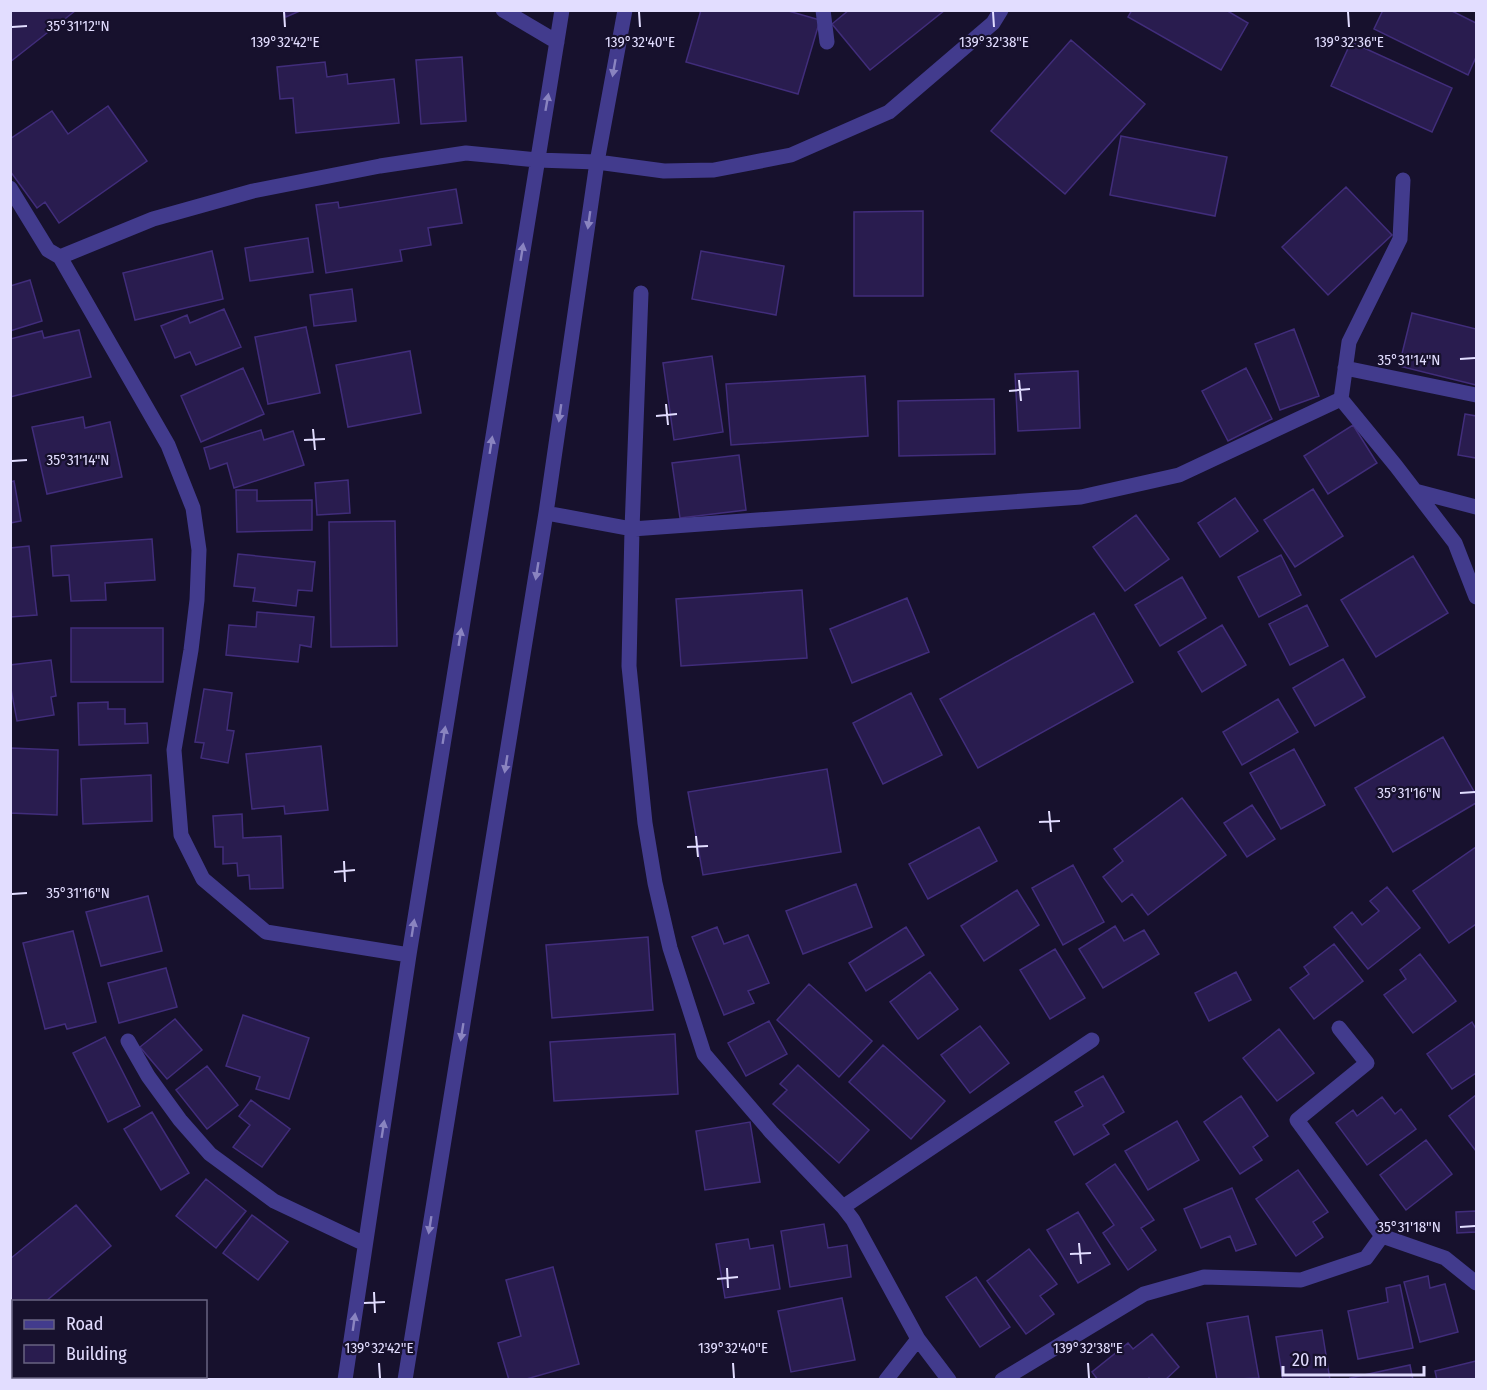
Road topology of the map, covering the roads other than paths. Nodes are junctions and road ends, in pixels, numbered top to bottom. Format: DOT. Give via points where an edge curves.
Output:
graph roads {
  1 [pos="503,10"];
  2 [pos="562,10"];
  3 [pos="625,10"];
  4 [pos="823,10"];
  5 [pos="1001,10"];
  6 [pos="557,42"];
  7 [pos="827,42"];
  8 [pos="537,160"];
  9 [pos="597,162"];
  10 [pos="1403,180"];
  11 [pos="10,188"];
  12 [pos="60,257"];
  13 [pos="641,293"];
  14 [pos="1345,369"];
  15 [pos="1476,395"];
  16 [pos="1341,399"];
  17 [pos="1415,491"];
  18 [pos="1476,507"];
  19 [pos="546,513"];
  20 [pos="632,529"];
  21 [pos="1476,597"];
  22 [pos="409,955"];
  23 [pos="1339,1028"];
  24 [pos="1092,1040"];
  25 [pos="128,1041"];
  26 [pos="843,1207"];
  27 [pos="1382,1236"];
  28 [pos="365,1244"];
  29 [pos="1476,1283"];
  30 [pos="918,1339"];
  31 [pos="345,1380"];
  32 [pos="405,1380"];
  33 [pos="886,1380"];
  34 [pos="949,1380"];
  35 [pos="1002,1380"];
  1 -- 6 [label="street"];
  2 -- 6 [label="street"];
  3 -- 9 [label="street, one-way"];
  4 -- 7 [label="street"];
  5 -- 9 [label="street" via="993,23 889,111 791,155 714,170 664,171"];
  8 -- 6 [label="street, one-way"];
  8 -- 9 [label="street"];
  8 -- 12 [label="street" via="466,153 253,191 153,219"];
  22 -- 8 [label="street, one-way"];
  9 -- 19 [label="street, one-way"];
  10 -- 14 [label="street" via="1400,239 1349,342"];
  11 -- 12 [label="street" via="48,250"];
  12 -- 22 [label="street" via="168,445 192,508 199,550 197,600 174,750 181,835 203,879 266,932"];
  13 -- 20 [label="street"];
  14 -- 15 [label="street"];
  14 -- 16 [label="street"];
  16 -- 17 [label="street"];
  16 -- 20 [label="street" via="1179,475 1081,497"];
  17 -- 18 [label="street"];
  17 -- 21 [label="street" via="1455,543"];
  19 -- 20 [label="street"];
  19 -- 32 [label="street, one-way"];
  20 -- 26 [label="street" via="629,666 645,823 673,959 704,1054"];
  28 -- 22 [label="street, one-way"];
  23 -- 27 [label="street" via="1367,1063 1297,1120"];
  24 -- 26 [label="street"];
  25 -- 28 [label="street" via="148,1076 210,1154 274,1202"];
  26 -- 30 [label="street"];
  27 -- 29 [label="street" via="1445,1258"];
  27 -- 35 [label="street" via="1366,1258 1301,1280 1204,1277 1144,1294"];
  31 -- 28 [label="street, one-way"];
  30 -- 33 [label="street"];
  30 -- 34 [label="street"];
}
